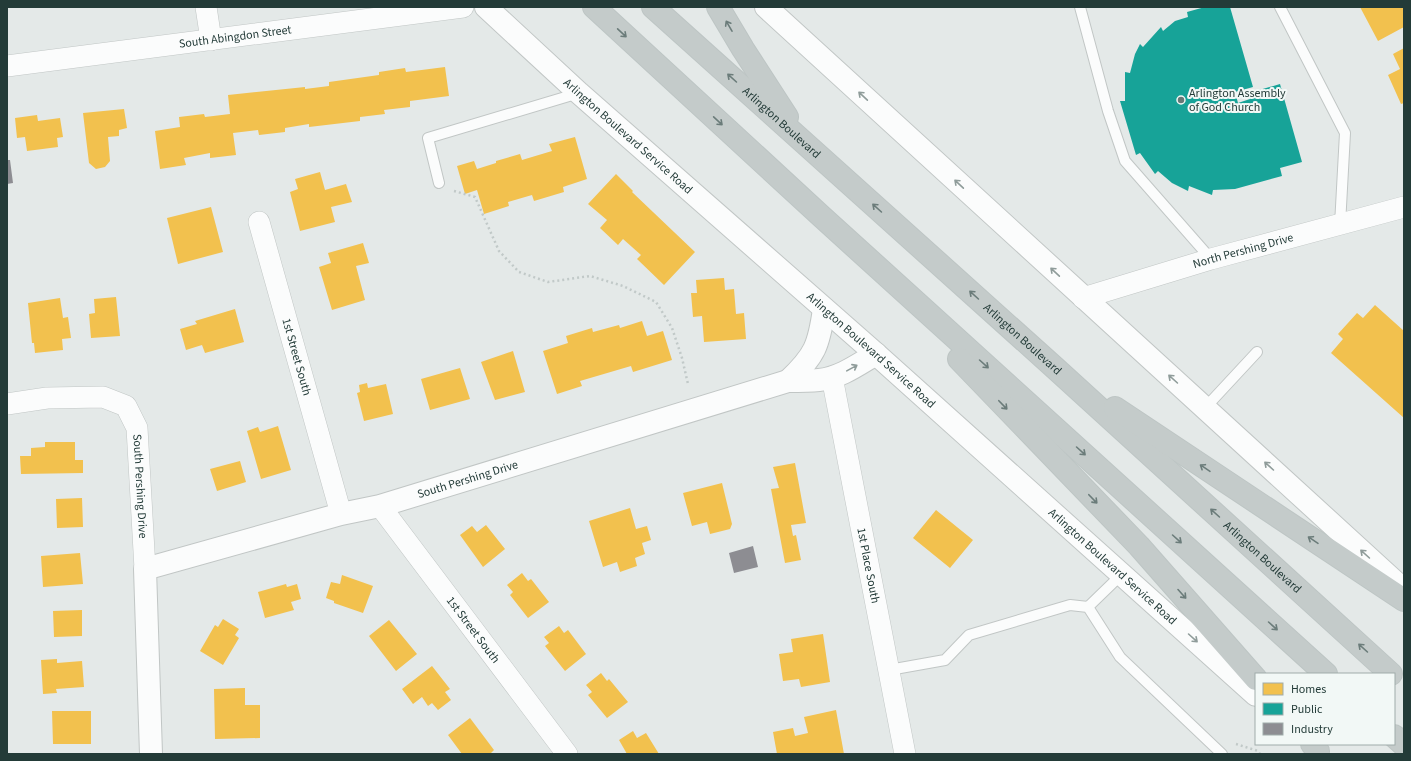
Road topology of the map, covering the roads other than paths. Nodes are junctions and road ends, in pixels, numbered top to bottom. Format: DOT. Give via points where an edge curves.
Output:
graph roads {
  1 [pos="206,7"];
  2 [pos="463,7"];
  3 [pos="486,7"];
  4 [pos="594,7"];
  5 [pos="653,7"];
  6 [pos="718,7"];
  7 [pos="766,7"];
  8 [pos="1080,7"];
  9 [pos="1280,7"];
  10 [pos="391,12"];
  11 [pos="211,40"];
  12 [pos="7,66"];
  13 [pos="578,93"];
  14 [pos="803,141"];
  15 [pos="439,183"];
  16 [pos="1404,207"];
  17 [pos="821,216"];
  18 [pos="259,222"];
  19 [pos="1340,225"];
  20 [pos="1211,259"];
  21 [pos="1083,298"];
  22 [pos="824,309"];
  23 [pos="1257,352"];
  24 [pos="876,354"];
  25 [pos="1055,368"];
  26 [pos="832,377"];
  27 [pos="788,381"];
  28 [pos="7,404"];
  29 [pos="1205,408"];
  30 [pos="380,506"];
  31 [pos="341,514"];
  32 [pos="145,569"];
  33 [pos="1122,574"];
  34 [pos="1404,590"];
  35 [pos="1404,600"];
  36 [pos="1088,607"];
  37 [pos="889,670"];
  38 [pos="1325,673"];
  39 [pos="1391,673"];
  40 [pos="1395,677"];
  41 [pos="1255,678"];
  42 [pos="1404,685"];
  43 [pos="1255,694"];
  44 [pos="1395,737"];
  45 [pos="1404,745"];
  46 [pos="151,754"];
  47 [pos="567,754"];
  48 [pos="905,754"];
  49 [pos="1222,754"];
  1 -- 11 [label="street"];
  2 -- 10 [label="street, South Abingdon Street"];
  3 -- 13 [label="street, Arlington Boulevard Service Road"];
  4 -- 17 [label="highway, one-way"];
  14 -- 5 [label="highway, Arlington Boulevard, one-way"];
  14 -- 6 [label="highway, one-way"];
  21 -- 7 [label="street, one-way"];
  8 -- 20 [label="lane" via="1108,111 1125,161"];
  9 -- 19 [label="lane" via="1345,133"];
  10 -- 11 [label="street, South Abingdon Street"];
  11 -- 12 [label="street, South Abingdon Street"];
  13 -- 15 [label="lane" via="428,138"];
  13 -- 22 [label="street, Arlington Boulevard Service Road"];
  25 -- 14 [label="highway, Arlington Boulevard, one-way"];
  16 -- 19 [label="street, North Pershing Drive"];
  17 -- 38 [label="highway, one-way"];
  17 -- 41 [label="highway, one-way" via="1134,540"];
  18 -- 31 [label="street, 1st Street South"];
  19 -- 20 [label="street, North Pershing Drive"];
  20 -- 21 [label="street, North Pershing Drive"];
  29 -- 21 [label="street, one-way"];
  22 -- 24 [label="street, Arlington Boulevard Service Road"];
  22 -- 27 [label="street, South Pershing Drive" via="818,344"];
  23 -- 29 [label="lane"];
  26 -- 24 [label="street, South Pershing Drive, one-way"];
  24 -- 33 [label="street, Arlington Boulevard Service Road"];
  35 -- 25 [label="highway, one-way"];
  39 -- 25 [label="highway, Arlington Boulevard, one-way"];
  26 -- 27 [label="street, South Pershing Drive"];
  26 -- 37 [label="street, 1st Place South"];
  27 -- 30 [label="street, South Pershing Drive"];
  28 -- 32 [label="street, South Pershing Drive" via="47,398 103,396 126,406 137,428"];
  34 -- 29 [label="street, one-way"];
  30 -- 31 [label="street, South Pershing Drive"];
  30 -- 47 [label="street, 1st Street South"];
  31 -- 32 [label="street, South Pershing Drive"];
  32 -- 46 [label="street, South Pershing Drive"];
  33 -- 36 [label="lane"];
  33 -- 43 [label="street, Arlington Boulevard Service Road, one-way"];
  36 -- 37 [label="lane" via="1070,605 970,635 946,660"];
  36 -- 49 [label="lane" via="1120,657"];
  37 -- 48 [label="street, 1st Place South"];
  40 -- 42 [label="highway"];
  44 -- 45 [label="highway"];
}
